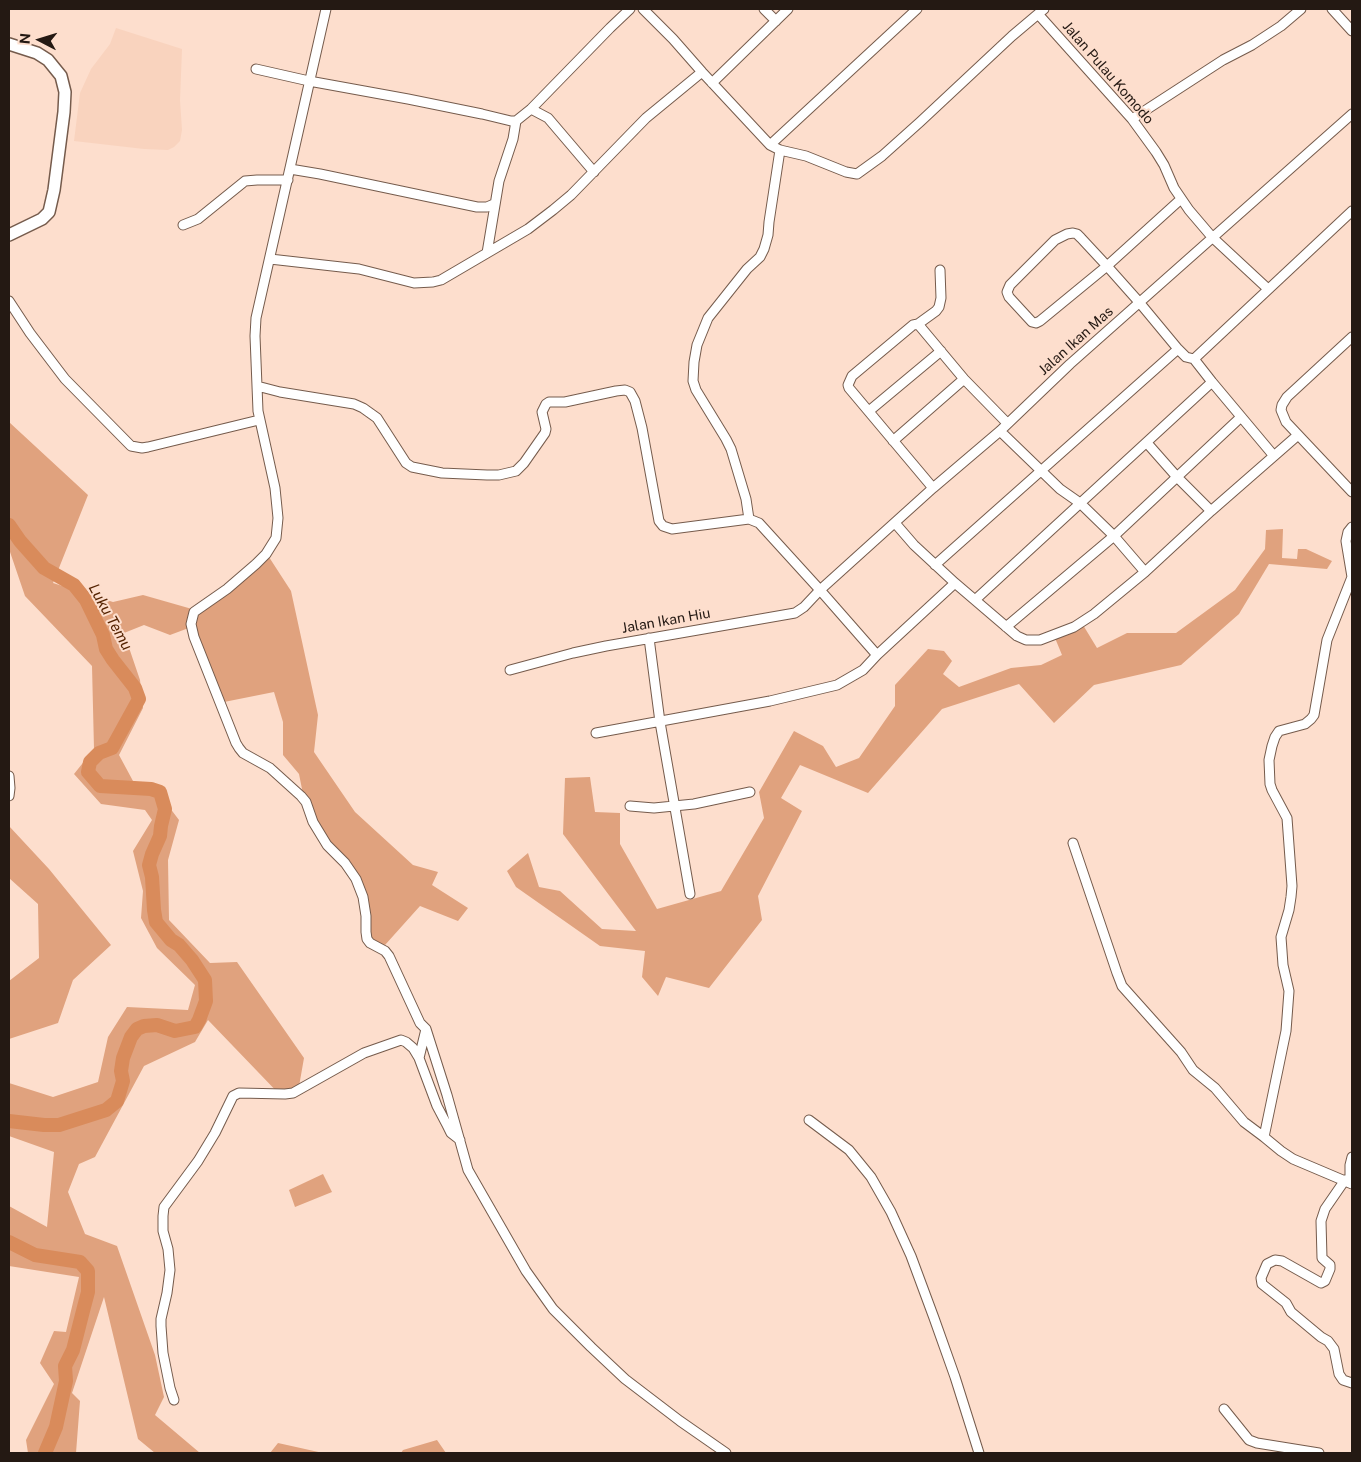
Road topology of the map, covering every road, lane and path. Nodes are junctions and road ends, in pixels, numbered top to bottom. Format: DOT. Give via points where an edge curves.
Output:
graph roads {
  1 [pos="326,9"];
  2 [pos="630,9"];
  3 [pos="643,9"];
  4 [pos="764,9"];
  5 [pos="788,9"];
  6 [pos="918,9"];
  7 [pos="1301,9"];
  8 [pos="1332,9"];
  9 [pos="1041,12"];
  10 [pos="776,21"];
  11 [pos="1352,31"];
  12 [pos="9,44"];
  13 [pos="256,69"];
  14 [pos="702,72"];
  15 [pos="309,81"];
  16 [pos="712,83"];
  17 [pos="542,98"];
  18 [pos="532,109"];
  19 [pos="1352,114"];
  20 [pos="548,118"];
  21 [pos="1132,119"];
  22 [pos="516,121"];
  23 [pos="770,145"];
  24 [pos="780,150"];
  25 [pos="290,169"];
  26 [pos="594,172"];
  27 [pos="288,180"];
  28 [pos="1181,199"];
  29 [pos="494,204"];
  30 [pos="1352,212"];
  31 [pos="183,225"];
  32 [pos="9,235"];
  33 [pos="1212,237"];
  34 [pos="487,253"];
  35 [pos="270,259"];
  36 [pos="1107,266"];
  37 [pos="940,270"];
  38 [pos="1268,289"];
  39 [pos="9,301"];
  40 [pos="1139,302"];
  41 [pos="918,324"];
  42 [pos="1352,337"];
  43 [pos="1178,349"];
  44 [pos="941,351"];
  45 [pos="1194,359"];
  46 [pos="964,379"];
  47 [pos="1212,382"];
  48 [pos="258,386"];
  49 [pos="869,411"];
  50 [pos="1241,417"];
  51 [pos="259,420"];
  52 [pos="1007,423"];
  53 [pos="1000,431"];
  54 [pos="1298,435"];
  55 [pos="893,440"];
  56 [pos="1147,443"];
  57 [pos="1274,456"];
  58 [pos="1042,470"];
  59 [pos="1177,477"];
  60 [pos="933,488"];
  61 [pos="1352,492"];
  62 [pos="1080,503"];
  63 [pos="1211,511"];
  64 [pos="749,519"];
  65 [pos="895,523"];
  66 [pos="1352,527"];
  67 [pos="1114,536"];
  68 [pos="935,565"];
  69 [pos="1146,572"];
  70 [pos="954,583"];
  71 [pos="820,590"];
  72 [pos="975,600"];
  73 [pos="1006,627"];
  74 [pos="649,638"];
  75 [pos="877,655"];
  76 [pos="510,670"];
  77 [pos="660,722"];
  78 [pos="596,733"];
  79 [pos="9,776"];
  80 [pos="750,792"];
  81 [pos="9,796"];
  82 [pos="630,806"];
  83 [pos="674,806"];
  84 [pos="1073,843"];
  85 [pos="690,894"];
  86 [pos="426,1029"];
  87 [pos="419,1058"];
  88 [pos="809,1120"];
  89 [pos="1264,1137"];
  90 [pos="460,1140"];
  91 [pos="1352,1157"];
  92 [pos="1349,1182"];
  93 [pos="1352,1383"];
  94 [pos="174,1400"];
  95 [pos="1224,1409"];
  96 [pos="1281,1451"];
  97 [pos="726,1453"];
  98 [pos="979,1453"];
  99 [pos="1319,1453"];
  1 -- 15 [label="street"];
  2 -- 17 [label="street"];
  3 -- 14 [label="street"];
  4 -- 10 [label="street"];
  5 -- 10 [label="street"];
  6 -- 23 [label="street"];
  7 -- 21 [label="street" via="1252,45"];
  8 -- 11 [label="street"];
  9 -- 21 [label="street, Jalan Pulau Komodo"];
  9 -- 24 [label="street" via="860,173 846,172 806,156"];
  10 -- 16 [label="street"];
  12 -- 32 [label="main road" via="48,60 61,76 65,92 54,190 48,212 42,219"];
  13 -- 15 [label="street"];
  14 -- 16 [label="street"];
  14 -- 26 [label="street" via="646,118"];
  15 -- 22 [label="street"];
  15 -- 25 [label="street"];
  16 -- 23 [label="street"];
  17 -- 18 [label="street"];
  17 -- 20 [label="street"];
  18 -- 20 [label="street"];
  18 -- 22 [label="street"];
  19 -- 33 [label="street, Jalan Ikan Mas"];
  20 -- 26 [label="street"];
  21 -- 28 [label="street, Jalan Pulau Komodo" via="1164,164"];
  22 -- 29 [label="street"];
  23 -- 24 [label="street"];
  24 -- 64 [label="street" via="764,249 708,318 694,362 696,390 726,439 746,499"];
  25 -- 27 [label="street"];
  25 -- 29 [label="street" via="477,207"];
  26 -- 34 [label="street" via="554,210"];
  27 -- 31 [label="street" via="245,181 198,219"];
  27 -- 35 [label="street"];
  28 -- 33 [label="street, Jalan Pulau Komodo"];
  28 -- 36 [label="street"];
  29 -- 34 [label="street"];
  30 -- 38 [label="street"];
  33 -- 38 [label="street, Jalan Pulau Komodo"];
  33 -- 40 [label="street, Jalan Ikan Mas"];
  34 -- 35 [label="street" via="442,280 424,283 359,269"];
  35 -- 48 [label="street" via="256,318"];
  36 -- 36 [label="street" via="1036,323 1007,292 1010,285 1049,246 1066,234 1077,234"];
  36 -- 40 [label="street"];
  37 -- 41 [label="street" via="939,307"];
  38 -- 45 [label="street"];
  39 -- 51 [label="street" via="65,379 131,446 142,448 174,442"];
  40 -- 43 [label="street"];
  40 -- 52 [label="street, Jalan Ikan Mas"];
  41 -- 44 [label="street"];
  41 -- 49 [label="street" via="849,381 848,385"];
  42 -- 54 [label="street" via="1282,404 1283,418"];
  43 -- 45 [label="street" via="1186,357"];
  43 -- 58 [label="street"];
  44 -- 46 [label="street"];
  44 -- 49 [label="street"];
  45 -- 47 [label="street"];
  46 -- 52 [label="street"];
  46 -- 55 [label="street"];
  47 -- 50 [label="street"];
  47 -- 56 [label="street"];
  48 -- 51 [label="street"];
  48 -- 64 [label="street" via="363,408 377,418 406,463 412,467 442,474 487,475 516,471 524,463 545,433 542,412 549,402 625,390 635,401 662,526 672,529"];
  49 -- 55 [label="street"];
  50 -- 57 [label="street"];
  50 -- 59 [label="street"];
  51 -- 86 [label="street" via="276,495 276,538 256,564 194,612 191,624 194,637 236,743 243,752 293,787 306,802 327,846 356,879 363,897 370,943 389,956 420,1023"];
  52 -- 53 [label="street, Jalan Ikan Mas"];
  53 -- 58 [label="street"];
  53 -- 60 [label="street, Jalan Ikan Mas"];
  54 -- 57 [label="street"];
  54 -- 61 [label="street"];
  55 -- 60 [label="street"];
  56 -- 59 [label="street"];
  56 -- 62 [label="street"];
  57 -- 63 [label="street"];
  58 -- 62 [label="street"];
  58 -- 68 [label="street"];
  59 -- 63 [label="street"];
  59 -- 67 [label="street"];
  60 -- 65 [label="street, Jalan Ikan Mas"];
  62 -- 67 [label="street"];
  62 -- 72 [label="street"];
  63 -- 69 [label="street"];
  64 -- 71 [label="street" via="759,523"];
  65 -- 68 [label="street"];
  65 -- 71 [label="street, Jalan Ikan Mas"];
  66 -- 89 [label="street" via="1346,541 1352,577 1327,640 1314,715 1305,724 1279,731 1269,760 1270,784 1288,818 1292,886 1281,936 1288,991 1286,1031"];
  67 -- 69 [label="street"];
  67 -- 73 [label="street"];
  68 -- 70 [label="street"];
  69 -- 73 [label="street" via="1088,619 1061,633 1033,641 1017,636"];
  70 -- 72 [label="street"];
  70 -- 75 [label="street"];
  71 -- 74 [label="street, Jalan Ikan Hiu" via="795,613"];
  71 -- 75 [label="street"];
  72 -- 73 [label="street"];
  74 -- 76 [label="street, Jalan Ikan Hiu"];
  74 -- 77 [label="street"];
  75 -- 77 [label="street" via="863,670 837,684 770,701"];
  77 -- 78 [label="street"];
  77 -- 83 [label="street"];
  79 -- 81 [label="street"];
  80 -- 83 [label="street"];
  82 -- 83 [label="street"];
  83 -- 85 [label="street"];
  84 -- 89 [label="street" via="1122,986 1193,1070 1215,1088 1244,1122"];
  86 -- 87 [label="street"];
  86 -- 90 [label="street"];
  87 -- 90 [label="street" via="437,1106 451,1133"];
  87 -- 94 [label="street" via="413,1048 401,1040 364,1053 293,1092 239,1093 233,1096 216,1133 164,1207 163,1231 170,1270 161,1326 163,1353"];
  88 -- 98 [label="street" via="849,1150 871,1177 891,1212 911,1256"];
  89 -- 92 [label="street" via="1293,1159"];
  90 -- 97 [label="street" via="468,1170 526,1271 553,1308 625,1379"];
  91 -- 92 [label="street"];
  92 -- 93 [label="street" via="1325,1209 1321,1221 1322,1258 1330,1265 1325,1282 1321,1283 1282,1261 1274,1260 1267,1264 1261,1278 1262,1284 1291,1312 1328,1341 1334,1349 1339,1374 1343,1380"];
  95 -- 96 [label="street" via="1249,1440"];
  96 -- 99 [label="street"];
}
